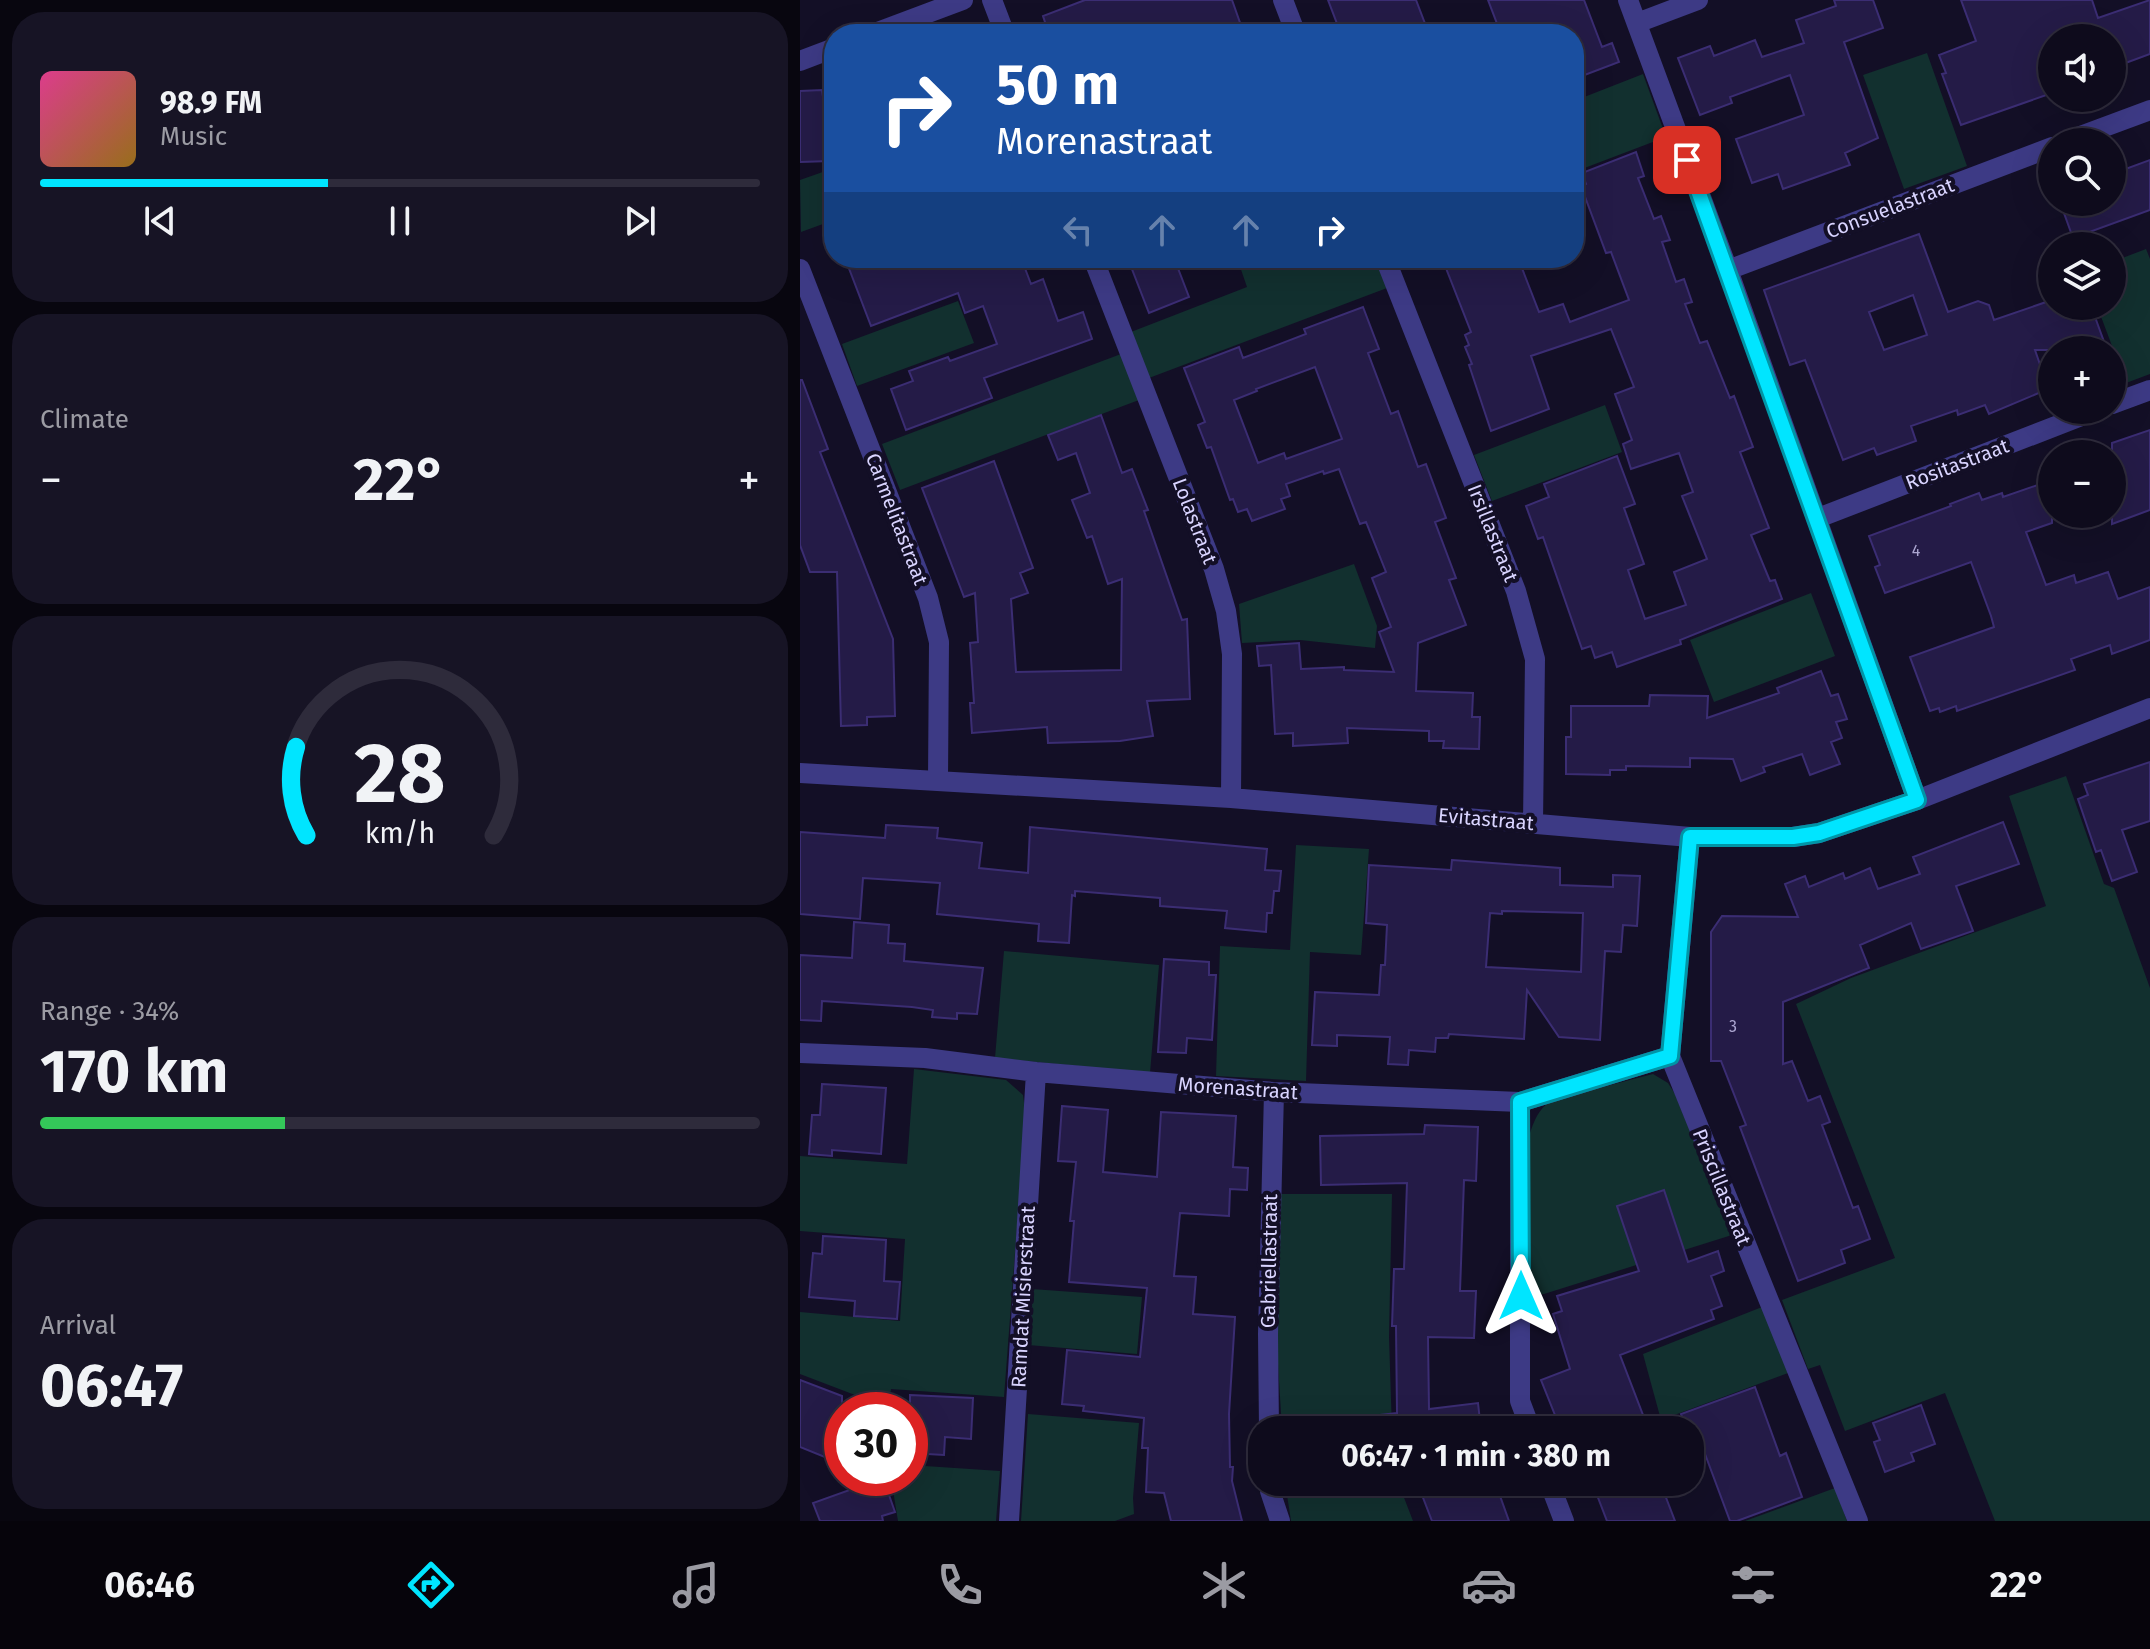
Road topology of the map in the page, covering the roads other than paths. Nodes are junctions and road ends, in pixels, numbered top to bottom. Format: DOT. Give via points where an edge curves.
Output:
graph roads {
  1 [pos="963,0"];
  2 [pos="992,0"];
  3 [pos="1283,0"];
  4 [pos="1628,0"];
  5 [pos="1698,0"];
  6 [pos="1637,23"];
  7 [pos="899,24"];
  8 [pos="1001,24"];
  9 [pos="1292,24"];
  10 [pos="824,52"];
  11 [pos="800,61"];
  12 [pos="2150,110"];
  13 [pos="2102,128"];
  14 [pos="2038,152"];
  15 [pos="1097,268"];
  16 [pos="1389,268"];
  17 [pos="800,269"];
  18 [pos="1728,270"];
  19 [pos="2150,390"];
  20 [pos="2126,399"];
  21 [pos="2061,424"];
  22 [pos="1818,518"];
  23 [pos="2150,708"];
  24 [pos="800,773"];
  25 [pos="938,780"];
  26 [pos="1231,798"];
  27 [pos="1917,800"];
  28 [pos="1533,823"];
  29 [pos="1690,837"];
  30 [pos="1670,1056"];
  31 [pos="803,1059"];
  32 [pos="1036,1072"];
  33 [pos="1274,1092"];
  34 [pos="1520,1102"];
  35 [pos="1269,1416"];
  36 [pos="1526,1416"];
  37 [pos="1272,1496"];
  38 [pos="1554,1496"];
  39 [pos="1009,1521"];
  40 [pos="1280,1521"];
  41 [pos="1564,1521"];
  42 [pos="1858,1521"];
  1 -- 7 [label="street"];
  2 -- 8 [label="street"];
  3 -- 9 [label="street"];
  4 -- 6 [label="street"];
  5 -- 6 [label="street"];
  6 -- 18 [label="street"];
  10 -- 11 [label="street"];
  12 -- 13 [label="street"];
  14 -- 18 [label="street, Consuelastraat"];
  15 -- 26 [label="street, Lolastraat" via="1226,611 1232,654"];
  16 -- 28 [label="street, Irsillastraat" via="1516,591 1535,659"];
  17 -- 25 [label="street, Carmelitastraat" via="928,598 939,642"];
  18 -- 22 [label="street"];
  19 -- 20 [label="street"];
  21 -- 22 [label="street, Rositastraat"];
  22 -- 27 [label="street"];
  23 -- 27 [label="street, Evitastraat"];
  24 -- 25 [label="street, Evitastraat"];
  25 -- 26 [label="street, Evitastraat"];
  26 -- 28 [label="street, Evitastraat"];
  27 -- 29 [label="street, Evitastraat" via="1819,833"];
  28 -- 29 [label="street, Evitastraat"];
  29 -- 30 [label="street, Priscillastraat"];
  30 -- 34 [label="street, Morenastraat"];
  30 -- 42 [label="street, Priscillastraat"];
  31 -- 32 [label="street, Morenastraat" via="925,1058"];
  32 -- 33 [label="street, Morenastraat"];
  32 -- 39 [label="street, Ramdat Misierstraat"];
  33 -- 34 [label="street, Morenastraat"];
  33 -- 35 [label="street, Gabriellastraat"];
  34 -- 36 [label="street" via="1520,1401"];
  37 -- 40 [label="street"];
  38 -- 41 [label="street"];
}
